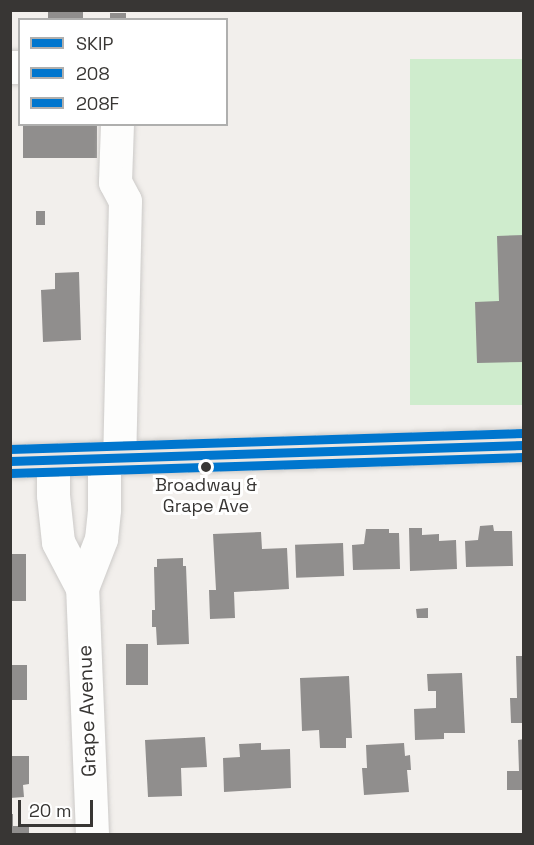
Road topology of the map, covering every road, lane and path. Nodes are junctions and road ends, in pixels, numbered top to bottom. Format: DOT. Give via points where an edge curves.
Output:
graph roads {
  1 [pos="117,126"];
  2 [pos="524,445"];
  3 [pos="111,458"];
  4 [pos="53,460"];
  5 [pos="10,461"];
  6 [pos="82,588"];
  7 [pos="92,834"];
  1 -- 3 [label="street, Grape Avenue" via="115,182 125,201"];
  2 -- 3 [label="main road"];
  3 -- 4 [label="main road"];
  3 -- 6 [label="street, Grape Avenue" via="101,539"];
  4 -- 5 [label="main road"];
  4 -- 6 [label="street, Grape Avenue" via="58,542"];
  6 -- 7 [label="street, Grape Avenue"];
}
